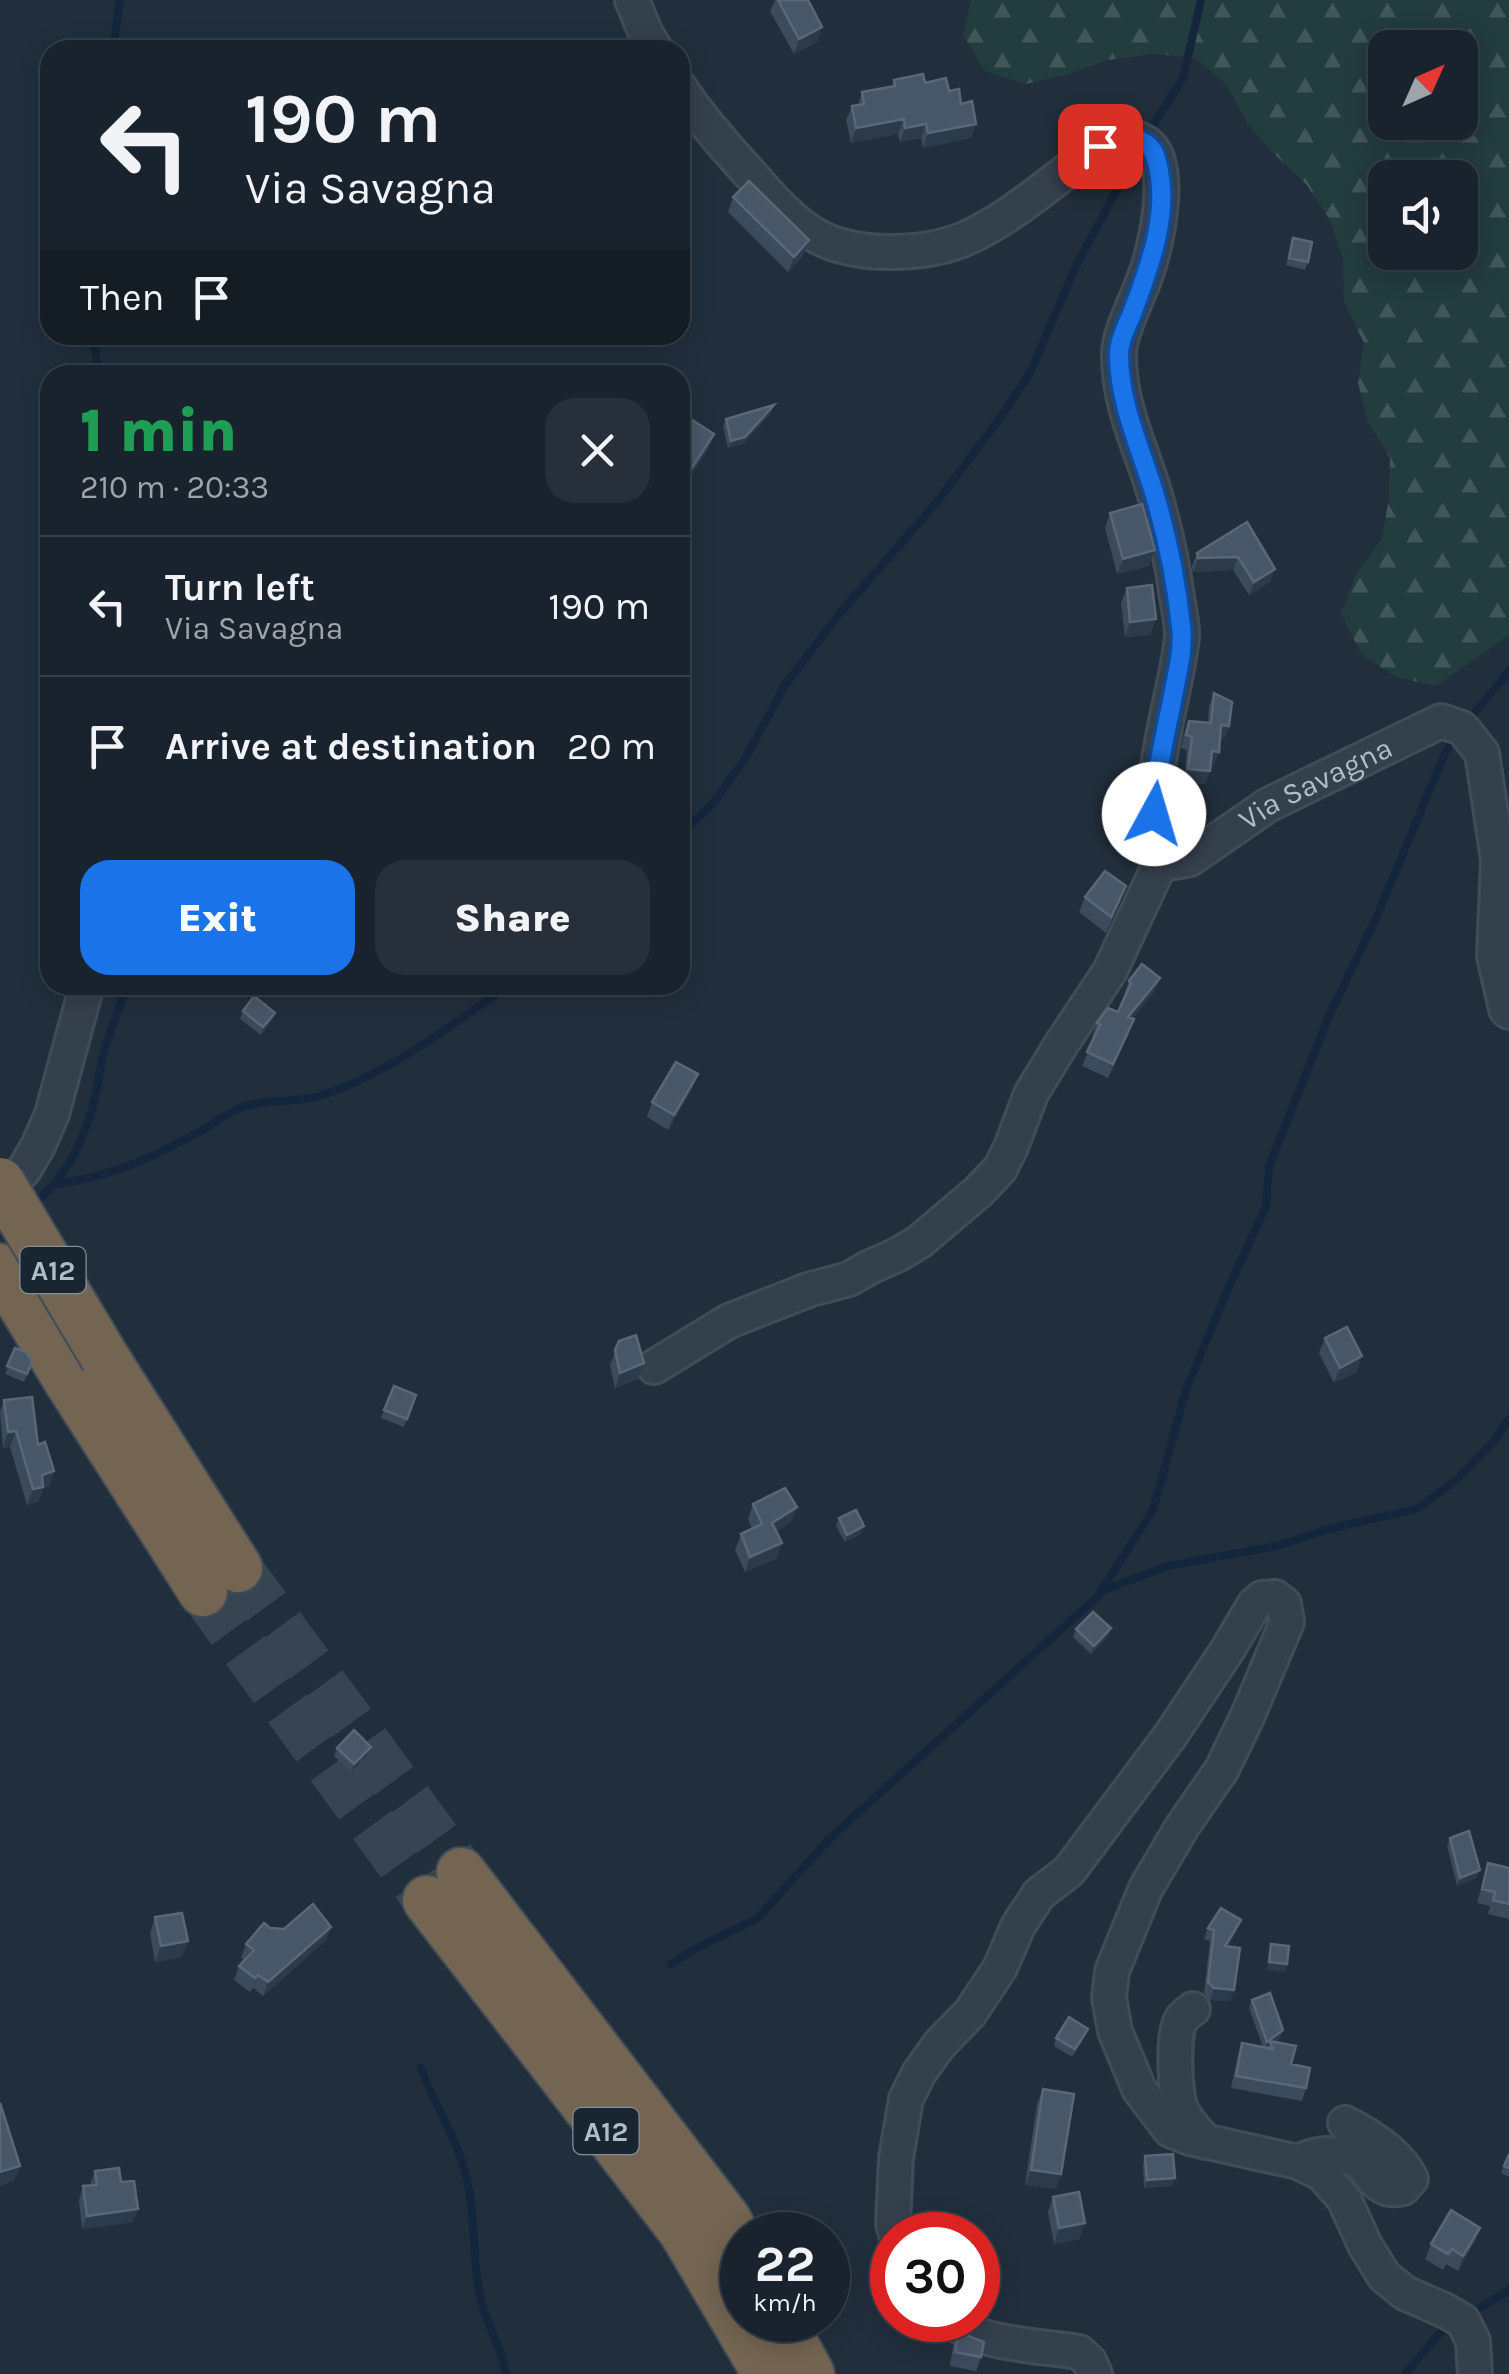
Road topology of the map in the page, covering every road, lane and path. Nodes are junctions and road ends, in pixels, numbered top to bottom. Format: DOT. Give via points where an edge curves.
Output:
graph roads {
  1 [pos="632,0"];
  2 [pos="650,40"];
  3 [pos="690,104"];
  4 [pos="1164,855"];
  5 [pos="85,995"];
  6 [pos="1509,1012"];
  7 [pos="0,1182"];
  8 [pos="0,1192"];
  9 [pos="0,1268"];
  10 [pos="654,1367"];
  11 [pos="87,1370"];
  12 [pos="221,1580"];
  13 [pos="1193,2009"];
  14 [pos="1345,2123"];
  15 [pos="1206,2142"];
  16 [pos="1298,2162"];
  17 [pos="893,2212"];
  18 [pos="720,2213"];
  19 [pos="720,2294"];
  20 [pos="1000,2339"];
  21 [pos="748,2342"];
  22 [pos="793,2342"];
  23 [pos="767,2374"];
  24 [pos="810,2374"];
  25 [pos="1095,2374"];
  26 [pos="1476,2374"];
  1 -- 2 [label="street"];
  3 -- 4 [label="street" via="779,206 812,234 855,250 937,248 1012,212 1117,136 1149,144 1162,184 1160,219 1119,348 1126,410 1173,568 1182,632 1156,775 1155,830"];
  4 -- 6 [label="street, Via Savagna" via="1190,860 1268,806 1441,722 1462,728 1482,753 1498,860 1494,956"];
  4 -- 10 [label="street" via="1110,971 1031,1094 1000,1169 978,1192 897,1255 730,1322"];
  5 -- 8 [label="street" via="52,1114 24,1170"];
  7 -- 11 [label="highway, A12, bridge"];
  9 -- 11 [label="highway, A12"];
  11 -- 12 [label="highway, A12"];
  13 -- 15 [label="street" via="1182,2018 1174,2058 1181,2108"];
  14 -- 16 [label="street" via="1406,2168 1411,2178 1403,2188 1388,2190 1358,2161 1326,2152"];
  15 -- 16 [label="street"];
  15 -- 17 [label="street" via="1170,2130 1139,2089 1115,2031 1112,1970 1146,1888 1222,1769 1248,1714 1287,1622 1284,1604 1274,1597 1254,1605 1170,1736 1070,1871 1039,1894 970,2013 918,2073 906,2099"];
  16 -- 26 [label="street" via="1321,2172 1344,2200 1384,2276 1462,2322 1473,2341"];
  18 -- 19 [label="highway, A12" via="444,1886"];
  20 -- 25 [label="street" via="1079,2352"];
  21 -- 23 [label="highway, A12"];
  22 -- 24 [label="highway"];
}
